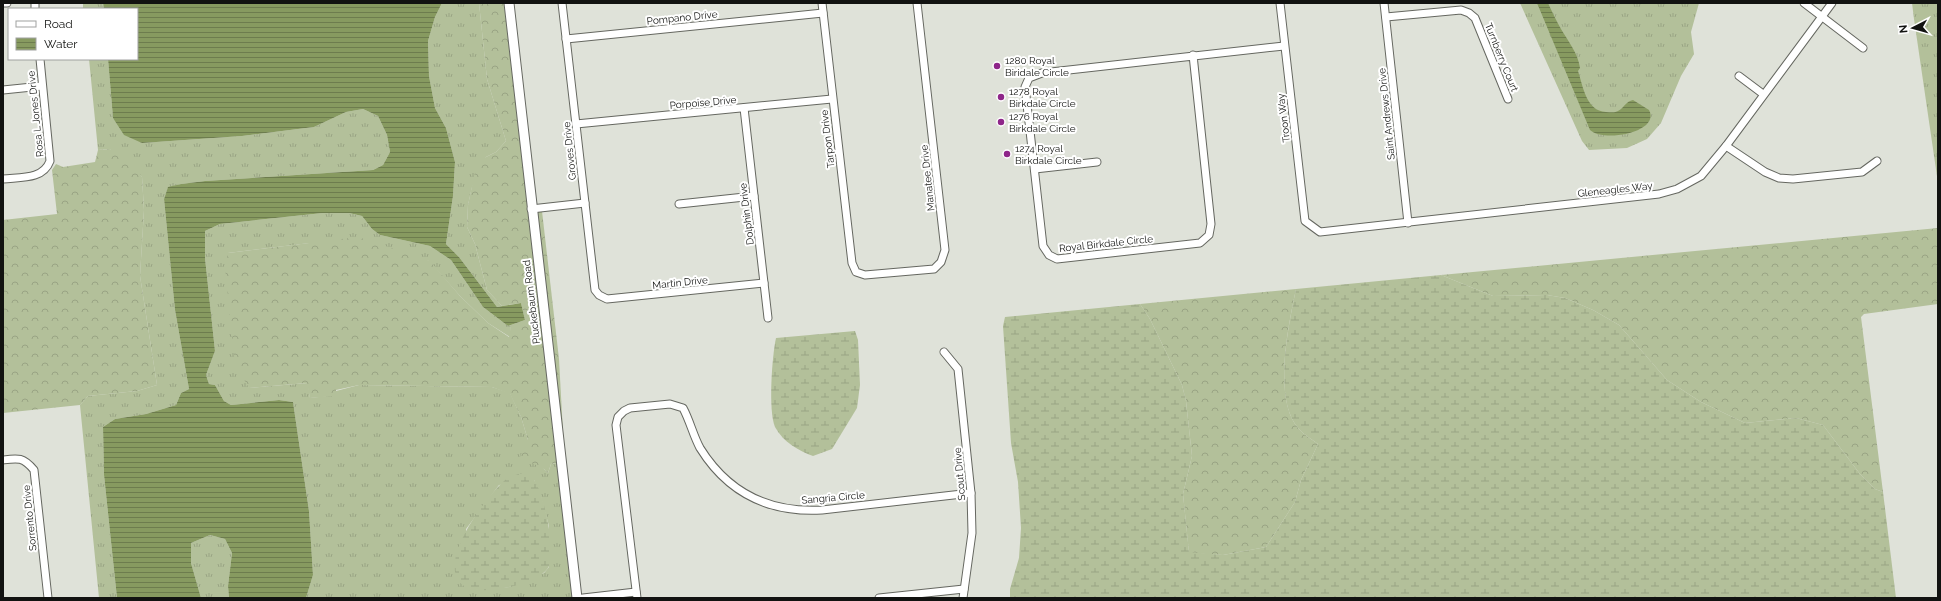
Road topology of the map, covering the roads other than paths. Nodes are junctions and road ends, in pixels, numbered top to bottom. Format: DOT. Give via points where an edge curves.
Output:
graph roads {
  1 [pos="3,3"];
  2 [pos="7,3"];
  3 [pos="509,3"];
  4 [pos="562,3"];
  5 [pos="822,3"];
  6 [pos="917,3"];
  7 [pos="1280,3"];
  8 [pos="1384,3"];
  9 [pos="1804,3"];
  10 [pos="1832,3"];
  11 [pos="823,13"];
  12 [pos="1822,16"];
  13 [pos="1386,17"];
  14 [pos="566,39"];
  15 [pos="1284,46"];
  16 [pos="1863,48"];
  17 [pos="1193,55"];
  18 [pos="40,60"];
  19 [pos="1739,76"];
  20 [pos="42,86"];
  21 [pos="3,90"];
  22 [pos="1763,94"];
  23 [pos="832,99"];
  24 [pos="1508,99"];
  25 [pos="744,108"];
  26 [pos="576,124"];
  27 [pos="1726,146"];
  28 [pos="1877,160"];
  29 [pos="1097,162"];
  30 [pos="1035,169"];
  31 [pos="3,179"];
  32 [pos="754,196"];
  33 [pos="585,203"];
  34 [pos="679,204"];
  35 [pos="531,208"];
  36 [pos="1408,223"];
  37 [pos="1313,228"];
  38 [pos="856,272"];
  39 [pos="764,283"];
  40 [pos="599,295"];
  41 [pos="768,318"];
  42 [pos="944,352"];
  43 [pos="3,460"];
  44 [pos="972,493"];
  45 [pos="964,589"];
  46 [pos="636,595"];
  47 [pos="48,598"];
  48 [pos="577,598"];
  49 [pos="583,598"];
  50 [pos="879,598"];
  51 [pos="963,598"];
  1 -- 2 [label="street"];
  3 -- 35 [label="street, Pluckebaum Road"];
  4 -- 14 [label="street, Groves Drive"];
  5 -- 11 [label="street, Tarpon Drive"];
  6 -- 38 [label="street, Manatee Drive" via="944,250 941,262 934,269 865,275"];
  7 -- 15 [label="street, Troon Way"];
  8 -- 13 [label="street, Saint Andrews Drive"];
  9 -- 12 [label="street"];
  10 -- 12 [label="street, Gleneagles Way"];
  11 -- 14 [label="street, Pompano Drive"];
  11 -- 23 [label="street, Tarpon Drive"];
  12 -- 16 [label="street"];
  12 -- 22 [label="street, Gleneagles Way"];
  13 -- 24 [label="street, Turnberry Court" via="1461,10 1469,13 1475,18"];
  13 -- 36 [label="street, Saint Andrews Drive"];
  14 -- 26 [label="street, Groves Drive"];
  15 -- 17 [label="street, Royal Birkdale Circle"];
  15 -- 37 [label="street, Troon Way" via="1305,221"];
  17 -- 30 [label="street, Royal Birkdale Circle" via="1042,73 1029,78 1025,87"];
  17 -- 30 [label="street, Royal Birkdale Circle" via="1211,224 1209,234 1200,243 1056,259 1048,255 1043,246"];
  18 -- 20 [label="street, Rosa L Jones Drive"];
  19 -- 22 [label="street"];
  20 -- 21 [label="street"];
  20 -- 31 [label="street, Rosa L Jones Drive" via="50,161 48,167 38,175"];
  22 -- 27 [label="street, Gleneagles Way"];
  23 -- 25 [label="street, Porpoise Drive"];
  23 -- 38 [label="street, Tarpon Drive" via="852,263"];
  25 -- 26 [label="street, Porpoise Drive"];
  25 -- 32 [label="street, Dolphin Drive"];
  26 -- 33 [label="street, Groves Drive"];
  27 -- 28 [label="street" via="1765,172 1779,178 1793,179 1862,172"];
  27 -- 36 [label="street, Gleneagles Way" via="1701,176 1677,189 1659,194"];
  29 -- 30 [label="street"];
  32 -- 34 [label="street"];
  32 -- 39 [label="street, Dolphin Drive"];
  33 -- 35 [label="street"];
  33 -- 40 [label="street, Groves Drive" via="594,290"];
  35 -- 48 [label="street, Pluckebaum Road"];
  36 -- 37 [label="street, Gleneagles Way" via="1320,232"];
  39 -- 40 [label="street, Martin Drive" via="607,299"];
  39 -- 41 [label="street, Dolphin Drive"];
  42 -- 44 [label="street, Scout Drive" via="958,369"];
  43 -- 47 [label="street, Sorrento Drive" via="16,458 26,461 34,470"];
  44 -- 45 [label="street, Scout Drive" via="972,533"];
  44 -- 46 [label="street, Sangria Circle" via="822,510 779,508 756,500 730,483 712,465 699,446 683,408 670,404 630,408 618,417 616,425"];
  45 -- 50 [label="street"];
  45 -- 51 [label="street, Scout Drive"];
  46 -- 49 [label="street"];
}
